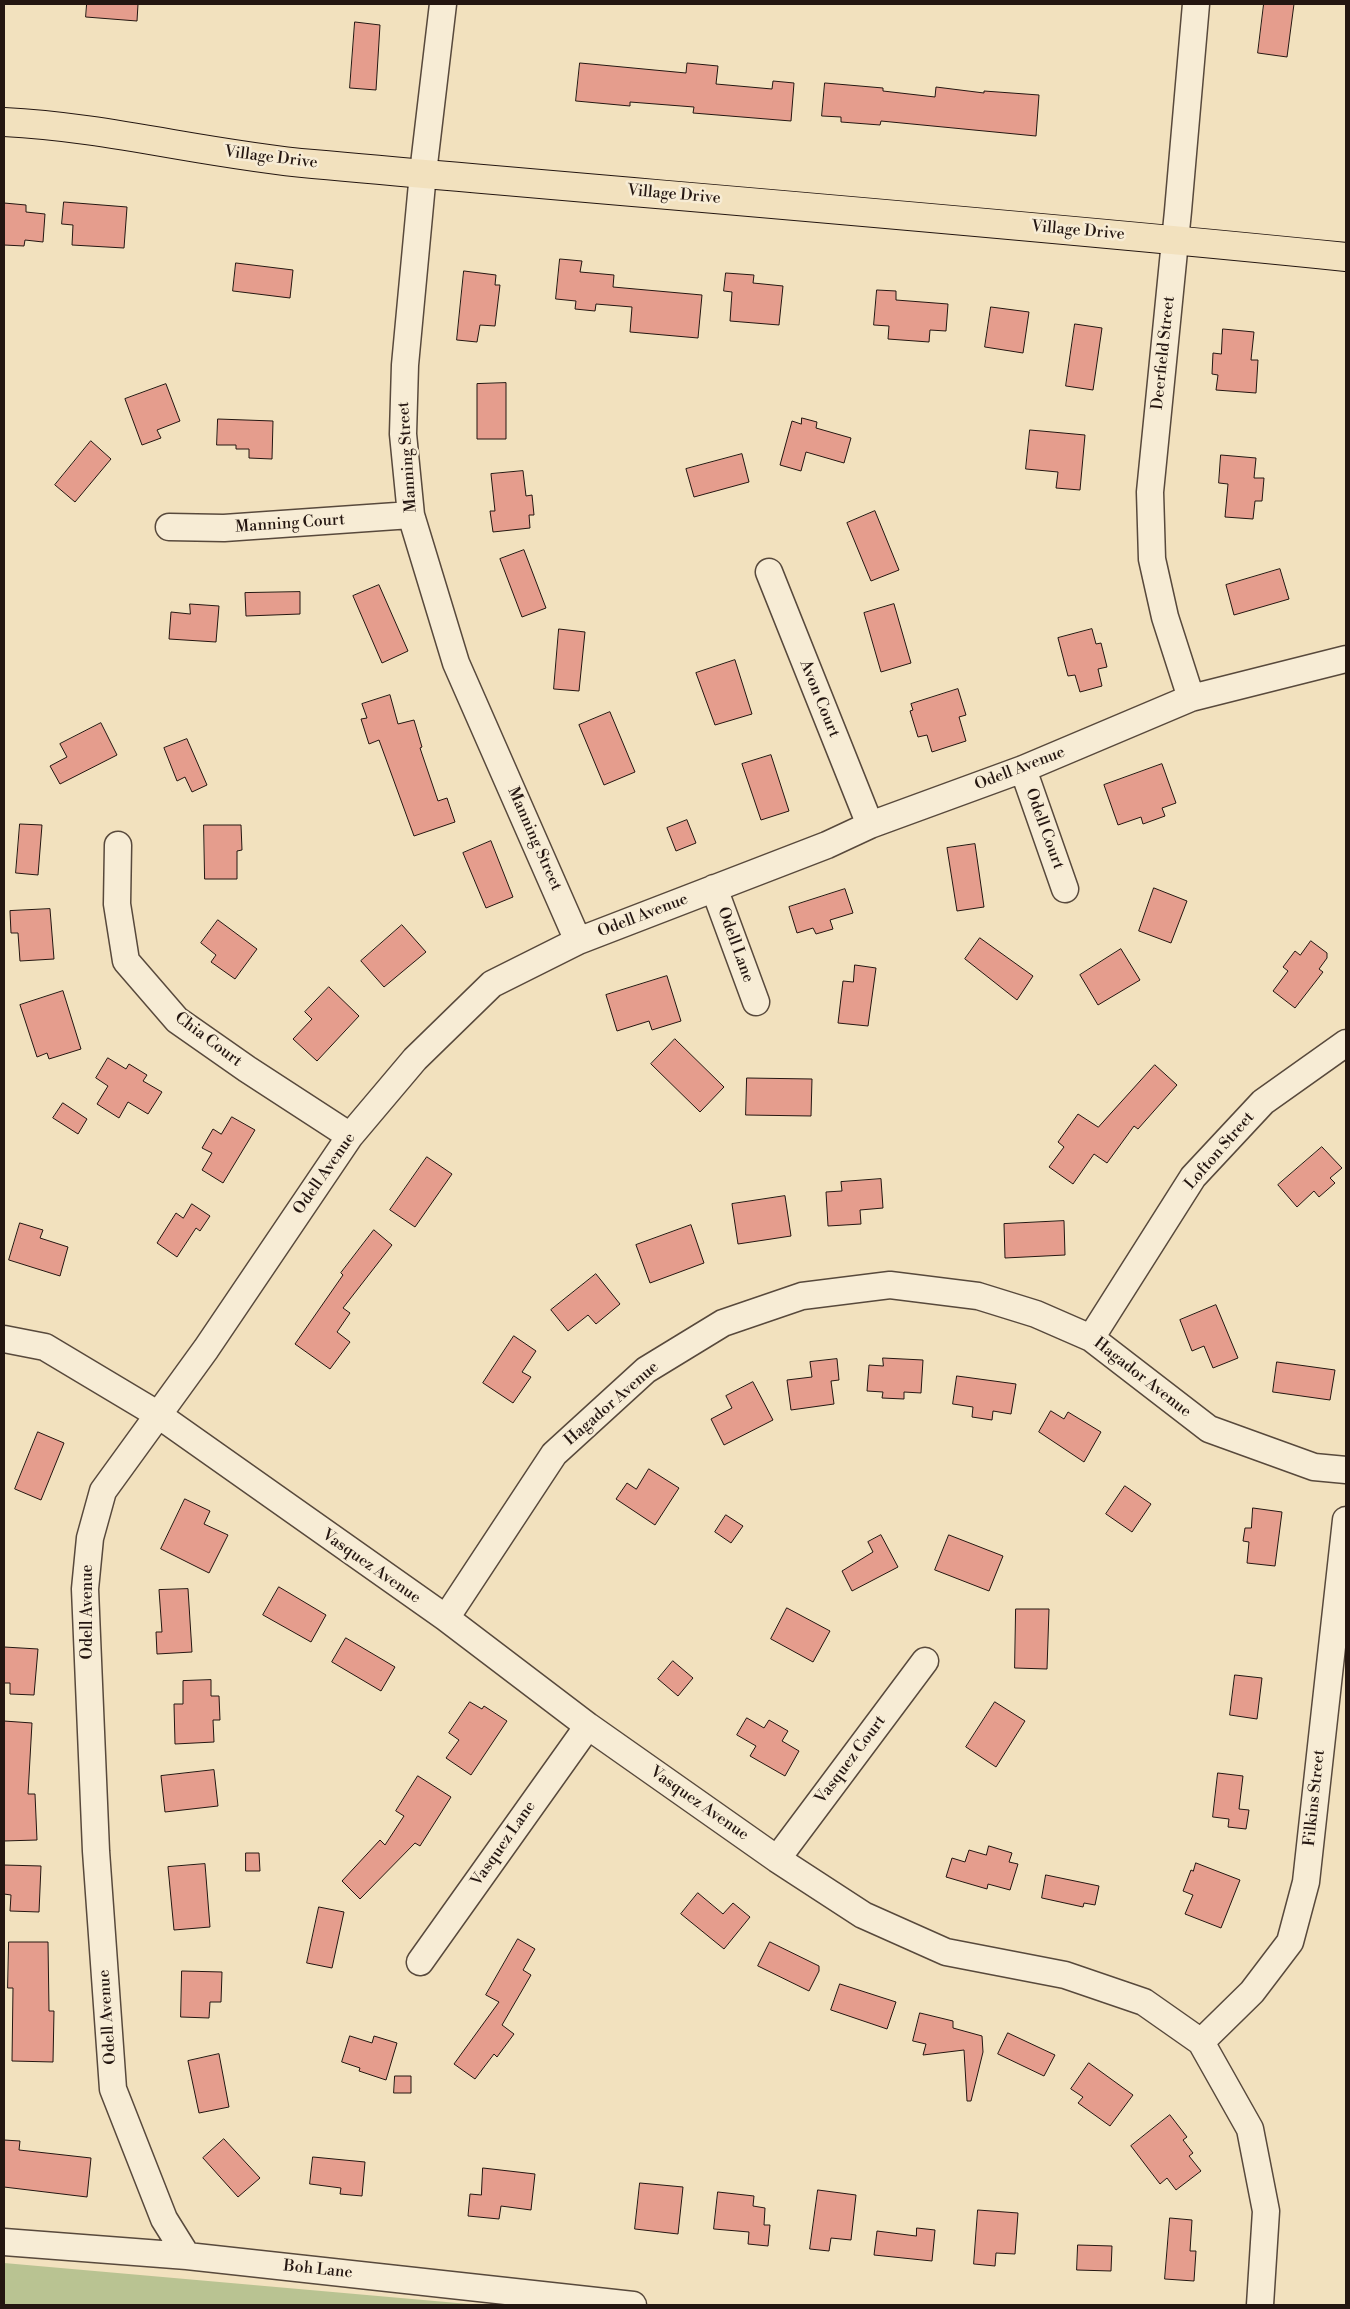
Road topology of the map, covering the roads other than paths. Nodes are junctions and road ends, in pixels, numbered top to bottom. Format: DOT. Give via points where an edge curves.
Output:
graph roads {
  1 [pos="443,4"];
  2 [pos="1196,4"];
  3 [pos="4,122"];
  4 [pos="423,173"];
  5 [pos="1176,240"];
  6 [pos="1346,257"];
  7 [pos="411,515"];
  8 [pos="169,527"];
  9 [pos="769,572"];
  10 [pos="1346,659"];
  11 [pos="1191,698"];
  12 [pos="1023,770"];
  13 [pos="870,825"];
  14 [pos="118,845"];
  15 [pos="714,888"];
  16 [pos="1065,888"];
  17 [pos="578,941"];
  18 [pos="756,1002"];
  19 [pos="1346,1043"];
  20 [pos="350,1136"];
  21 [pos="1091,1338"];
  22 [pos="4,1339"];
  23 [pos="157,1414"];
  24 [pos="1346,1470"];
  25 [pos="1346,1520"];
  26 [pos="446,1618"];
  27 [pos="925,1661"];
  28 [pos="588,1726"];
  29 [pos="777,1859"];
  30 [pos="420,1962"];
  31 [pos="1202,2042"];
  32 [pos="4,2242"];
  33 [pos="186,2256"];
  34 [pos="633,2305"];
  35 [pos="1260,2305"];
  1 -- 4 [label="street, Manning Street"];
  2 -- 5 [label="street, Deerfield Street"];
  3 -- 4 [label="main road, Village Drive" via="118,134 265,159"];
  4 -- 5 [label="main road, Village Drive"];
  4 -- 7 [label="street, Manning Street" via="405,365 403,434"];
  5 -- 6 [label="main road, Village Drive"];
  5 -- 11 [label="street, Deerfield Street" via="1150,492 1152,559 1165,617"];
  7 -- 8 [label="street, Manning Court" via="224,528"];
  7 -- 17 [label="street, Manning Street" via="456,663"];
  9 -- 13 [label="street, Avon Court"];
  10 -- 11 [label="street, Odell Avenue"];
  11 -- 12 [label="street, Odell Avenue"];
  12 -- 13 [label="street, Odell Avenue"];
  12 -- 16 [label="street, Odell Court"];
  13 -- 15 [label="street, Odell Avenue"];
  14 -- 20 [label="street, Chia Court" via="117,904 126,961 177,1020"];
  15 -- 17 [label="street, Odell Avenue"];
  15 -- 18 [label="street, Odell Lane"];
  17 -- 20 [label="street, Odell Avenue" via="492,984 415,1059"];
  19 -- 21 [label="street, Lofton Street" via="1263,1102 1193,1177"];
  20 -- 23 [label="street, Odell Avenue" via="206,1349"];
  21 -- 24 [label="street, Hagador Avenue" via="1209,1429 1314,1467"];
  21 -- 26 [label="street, Hagador Avenue" via="1036,1314 978,1296 890,1285 802,1296 723,1323 646,1370 554,1454"];
  22 -- 23 [label="street, Vasquez Avenue" via="44,1347"];
  23 -- 26 [label="street, Vasquez Avenue"];
  23 -- 33 [label="street, Odell Avenue" via="103,1491 90,1538 85,1589 96,1851 113,2089 164,2219"];
  25 -- 31 [label="street, Filkins Street" via="1306,1882 1290,1942 1252,1992"];
  26 -- 28 [label="street, Vasquez Avenue"];
  27 -- 29 [label="street, Vasquez Court"];
  28 -- 29 [label="street, Vasquez Avenue"];
  28 -- 30 [label="street, Vasquez Lane"];
  29 -- 31 [label="street, Vasquez Avenue" via="864,1915 946,1952 1065,1975 1144,2002"];
  31 -- 35 [label="street, Vasquez Avenue" via="1250,2129 1266,2211"];
  32 -- 33 [label="street, Boh Lane"];
  33 -- 34 [label="street, Boh Lane"];
}
